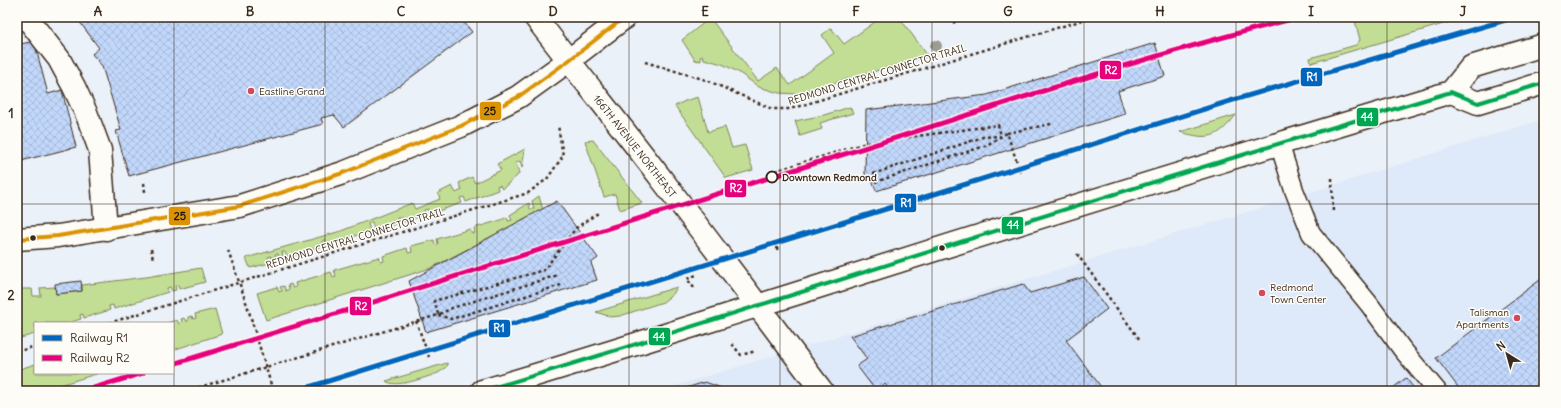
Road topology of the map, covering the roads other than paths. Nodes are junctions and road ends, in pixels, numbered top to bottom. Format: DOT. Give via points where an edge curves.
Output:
graph roads {
  1 [pos="26,17"];
  2 [pos="535,17"];
  3 [pos="625,17"];
  4 [pos="1544,45"];
  5 [pos="568,61"];
  6 [pos="1544,83"];
  7 [pos="1451,92"];
  8 [pos="1279,143"];
  9 [pos="106,229"];
  10 [pos="17,239"];
  11 [pos="757,306"];
  12 [pos="482,391"];
  13 [pos="822,391"];
  14 [pos="1436,391"];
  1 -- 9 [label="street" via="59,59 87,115 100,150"];
  2 -- 5 [label="street, 166TH AVENUE NORTHEAST"];
  3 -- 5 [label="street"];
  4 -- 7 [label="street" via="1470,67"];
  5 -- 9 [label="street" via="518,97 461,126 343,173 240,206"];
  5 -- 11 [label="street, 166TH AVENUE NORTHEAST" via="665,183"];
  6 -- 7 [label="street" via="1478,103"];
  7 -- 8 [label="street"];
  8 -- 11 [label="street"];
  8 -- 14 [label="lane" via="1311,233"];
  9 -- 10 [label="street"];
  11 -- 12 [label="street" via="625,349"];
  11 -- 13 [label="street, 166TH AVENUE NORTHEAST"];
}
